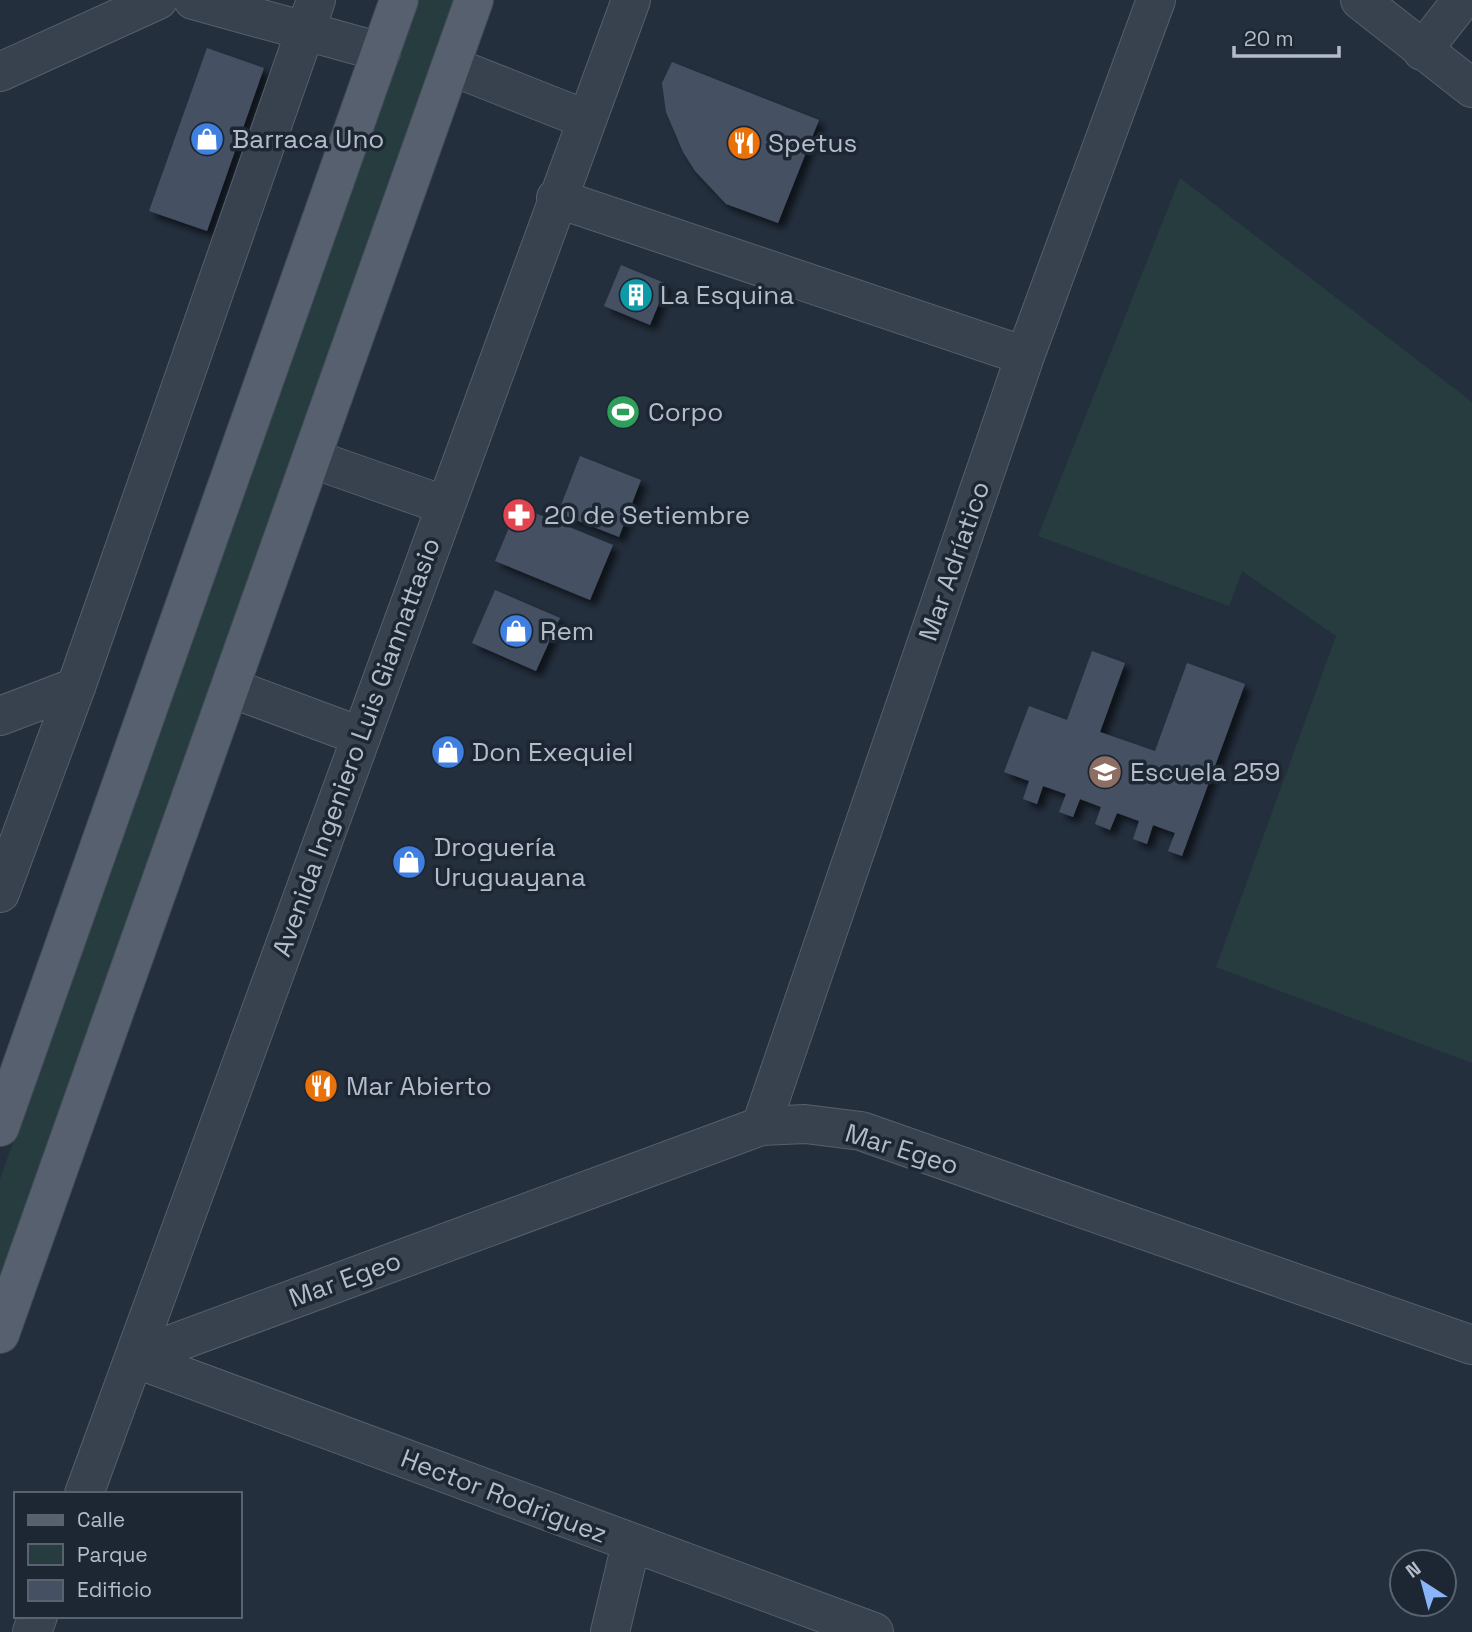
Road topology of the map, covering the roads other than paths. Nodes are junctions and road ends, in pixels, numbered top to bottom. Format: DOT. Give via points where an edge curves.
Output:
graph roads {
  1 [pos="158,0"];
  2 [pos="194,0"];
  3 [pos="399,0"];
  4 [pos="474,0"];
  5 [pos="631,0"];
  6 [pos="1156,0"];
  7 [pos="1360,0"];
  8 [pos="1462,0"];
  9 [pos="311,15"];
  10 [pos="381,51"];
  11 [pos="1422,51"];
  12 [pos="451,66"];
  13 [pos="0,72"];
  14 [pos="1472,88"];
  15 [pos="585,119"];
  16 [pos="556,198"];
  17 [pos="1025,356"];
  18 [pos="313,459"];
  19 [pos="444,505"];
  20 [pos="76,687"];
  21 [pos="231,688"];
  22 [pos="0,716"];
  23 [pos="360,736"];
  24 [pos="0,893"];
  25 [pos="761,1125"];
  26 [pos="0,1127"];
  27 [pos="0,1334"];
  28 [pos="1472,1345"];
  29 [pos="134,1358"];
  30 [pos="85,1492"];
  31 [pos="631,1544"];
  32 [pos="610,1632"];
  33 [pos="874,1632"];
  1 -- 13 [label="street"];
  2 -- 9 [label="street"];
  3 -- 10 [label="main road"];
  4 -- 12 [label="main road"];
  5 -- 15 [label="street, Avenida Ingeniero Luis Giannattasio"];
  6 -- 17 [label="street, Mar Adríatico"];
  7 -- 11 [label="street"];
  8 -- 11 [label="street"];
  9 -- 10 [label="street"];
  9 -- 20 [label="street"];
  10 -- 26 [label="main road"];
  11 -- 14 [label="street"];
  12 -- 15 [label="street"];
  12 -- 18 [label="main road"];
  15 -- 16 [label="street, Avenida Ingeniero Luis Giannattasio"];
  16 -- 17 [label="street"];
  16 -- 19 [label="street, Avenida Ingeniero Luis Giannattasio"];
  17 -- 25 [label="street, Mar Adríatico"];
  18 -- 19 [label="street"];
  18 -- 21 [label="main road"];
  19 -- 23 [label="street, Avenida Ingeniero Luis Giannattasio"];
  20 -- 22 [label="street"];
  20 -- 24 [label="street"];
  21 -- 23 [label="street"];
  21 -- 27 [label="main road"];
  23 -- 29 [label="street, Avenida Ingeniero Luis Giannattasio"];
  25 -- 28 [label="street, Mar Egeo" via="805,1124 861,1131"];
  25 -- 29 [label="street, Mar Egeo"];
  29 -- 30 [label="street, Avenida Ingeniero Luis Giannattasio"];
  29 -- 31 [label="street, Hector Rodriguez"];
  31 -- 32 [label="street"];
  31 -- 33 [label="street, Hector Rodriguez"];
}
